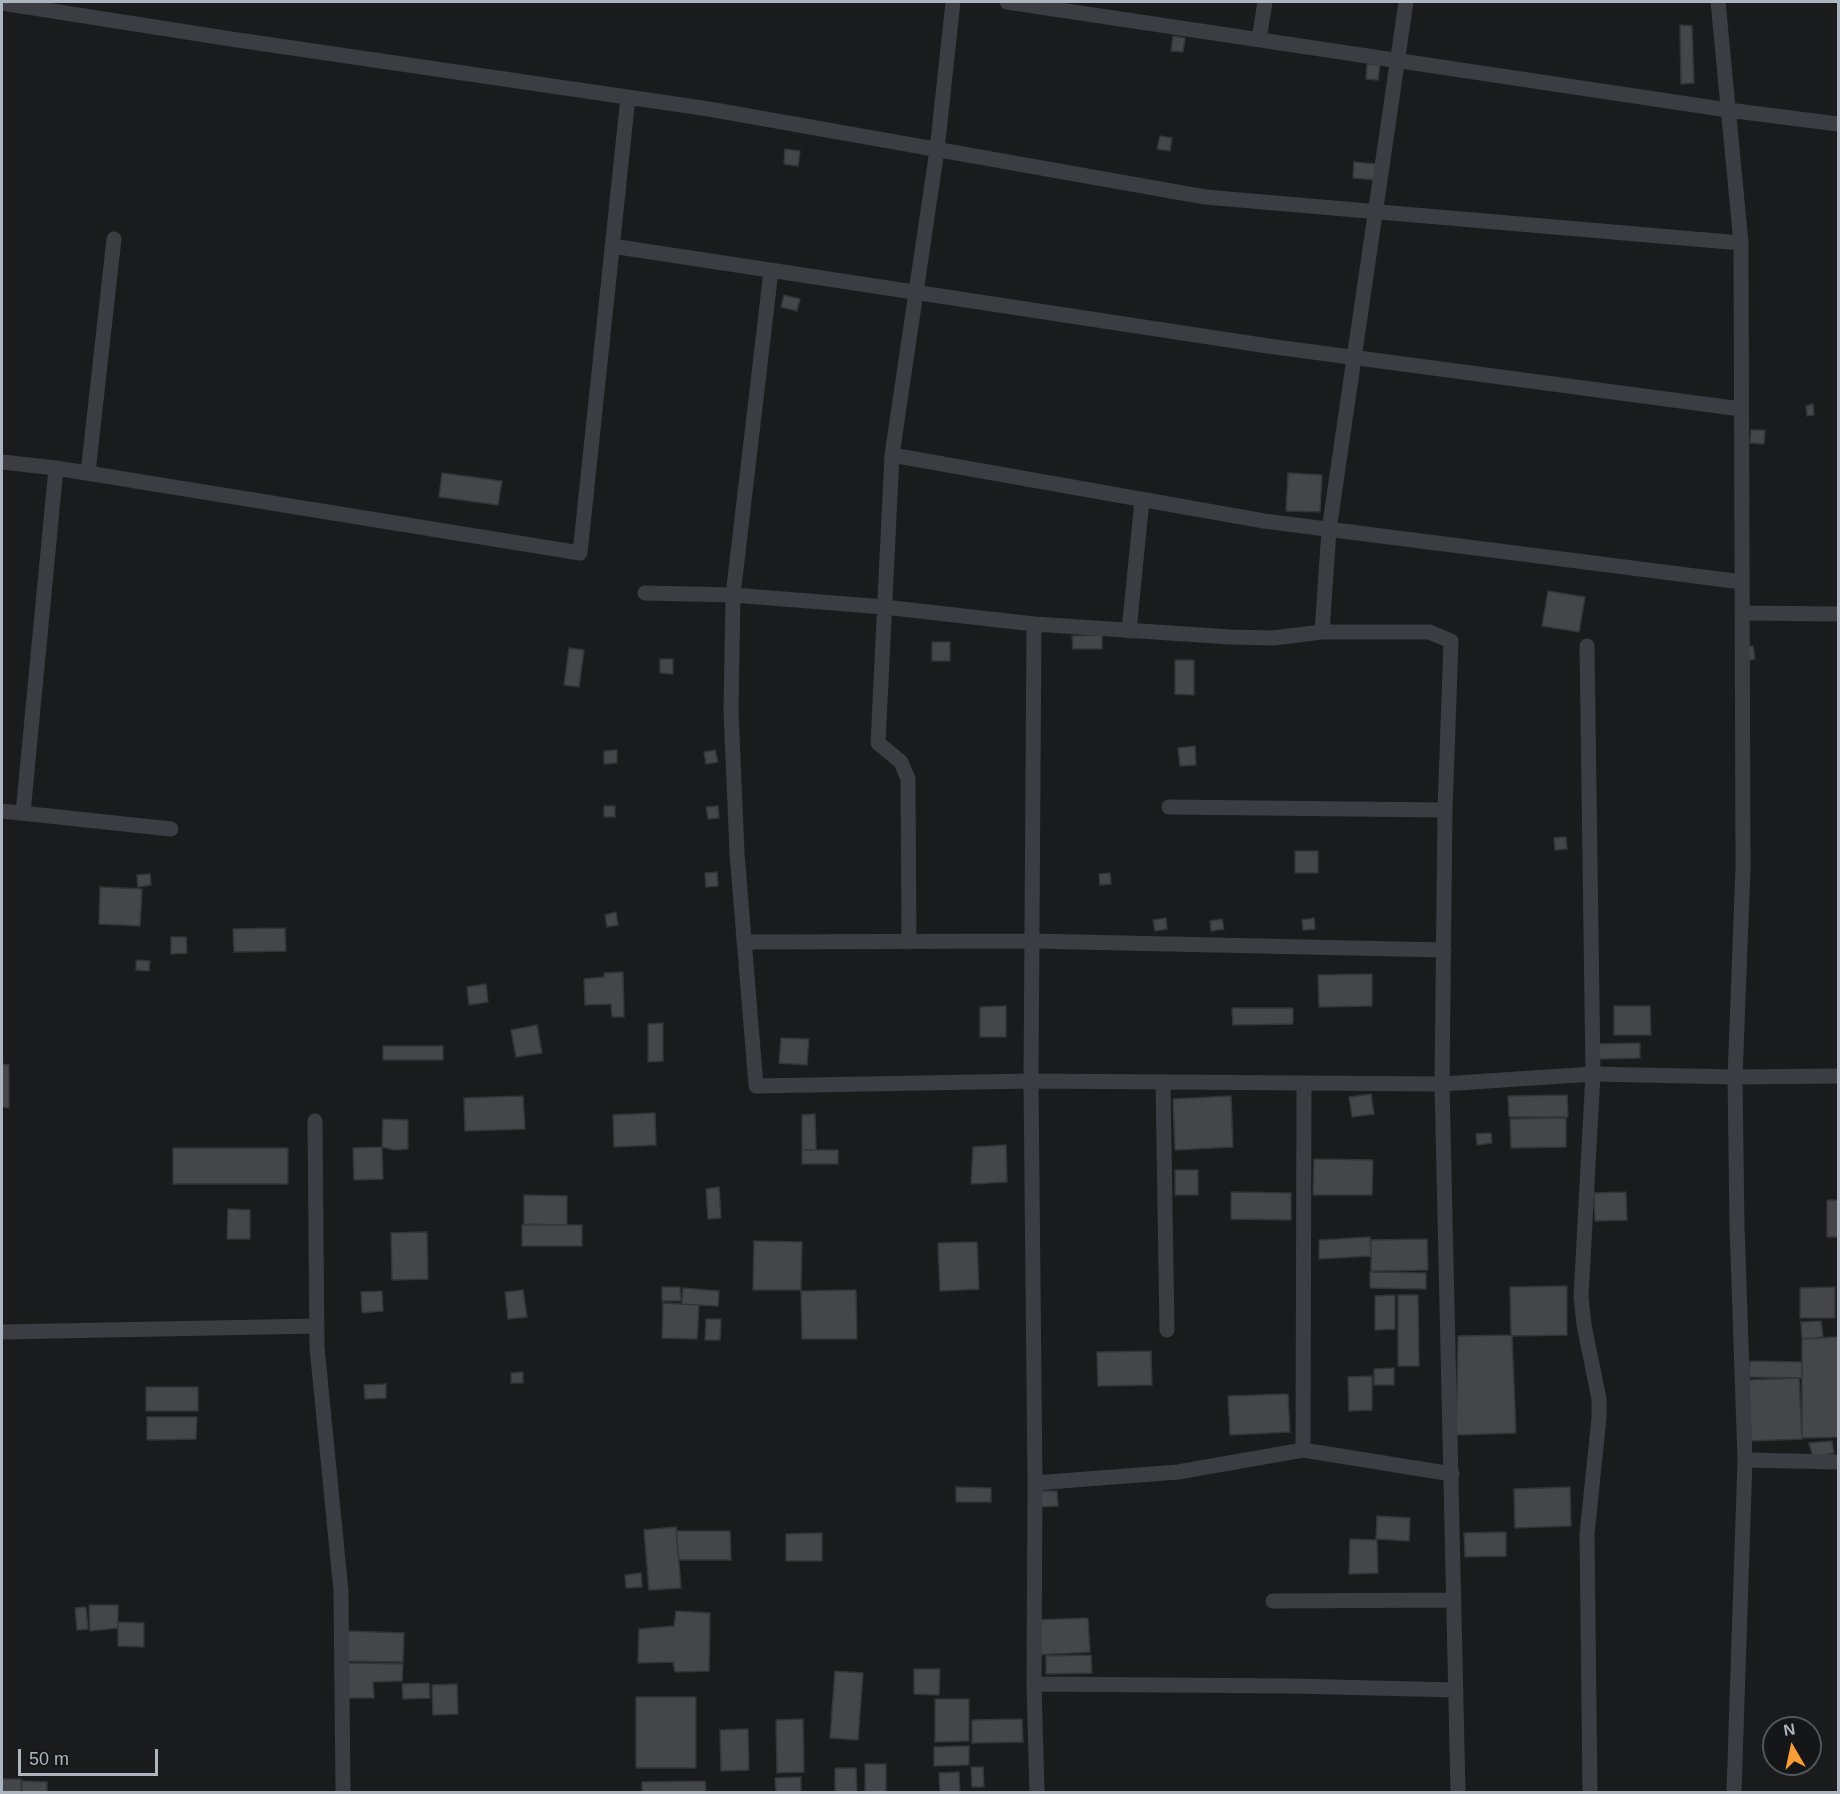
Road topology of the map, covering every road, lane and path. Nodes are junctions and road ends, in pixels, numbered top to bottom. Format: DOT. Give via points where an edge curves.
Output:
graph roads {
  1 [pos="953,2"];
  2 [pos="1007,2"];
  3 [pos="1265,2"];
  4 [pos="1406,2"];
  5 [pos="1718,2"];
  6 [pos="2,3"];
  7 [pos="1259,39"];
  8 [pos="1396,60"];
  9 [pos="628,97"];
  10 [pos="1728,110"];
  11 [pos="1839,124"];
  12 [pos="937,150"];
  13 [pos="1376,212"];
  14 [pos="114,239"];
  15 [pos="1741,243"];
  16 [pos="612,246"];
  17 [pos="771,271"];
  18 [pos="916,293"];
  19 [pos="1355,357"];
  20 [pos="1741,409"];
  21 [pos="892,455"];
  22 [pos="2,462"];
  23 [pos="56,468"];
  24 [pos="88,473"];
  25 [pos="1142,500"];
  26 [pos="1329,530"];
  27 [pos="1742,582"];
  28 [pos="645,593"];
  29 [pos="733,596"];
  30 [pos="884,607"];
  31 [pos="1742,613"];
  32 [pos="1839,614"];
  33 [pos="1034,624"];
  34 [pos="1129,631"];
  35 [pos="1322,632"];
  36 [pos="1587,646"];
  37 [pos="1169,807"];
  38 [pos="1445,810"];
  39 [pos="2,811"];
  40 [pos="23,813"];
  41 [pos="171,829"];
  42 [pos="1032,941"];
  43 [pos="744,942"];
  44 [pos="909,942"];
  45 [pos="1444,950"];
  46 [pos="1593,1074"];
  47 [pos="1839,1076"];
  48 [pos="1735,1077"];
  49 [pos="1031,1082"];
  50 [pos="1163,1082"];
  51 [pos="1304,1083"];
  52 [pos="1442,1084"];
  53 [pos="315,1121"];
  54 [pos="316,1326"];
  55 [pos="1167,1330"];
  56 [pos="2,1332"];
  57 [pos="1303,1450"];
  58 [pos="1745,1460"];
  59 [pos="1839,1462"];
  60 [pos="1452,1474"];
  61 [pos="1035,1483"];
  62 [pos="1454,1600"];
  63 [pos="1273,1601"];
  64 [pos="1034,1684"];
  65 [pos="1456,1690"];
  66 [pos="343,1792"];
  67 [pos="1037,1792"];
  68 [pos="1458,1792"];
  69 [pos="1590,1792"];
  70 [pos="1734,1792"];
  1 -- 12 [label="street"];
  2 -- 7 [label="street"];
  3 -- 7 [label="street"];
  4 -- 8 [label="street"];
  5 -- 10 [label="street"];
  6 -- 9 [label="street"];
  7 -- 8 [label="street"];
  8 -- 10 [label="street"];
  8 -- 13 [label="street"];
  9 -- 12 [label="street"];
  9 -- 16 [label="street"];
  10 -- 11 [label="street"];
  10 -- 15 [label="street"];
  12 -- 13 [label="street" via="1205,197"];
  12 -- 18 [label="street"];
  13 -- 15 [label="street"];
  13 -- 19 [label="street"];
  14 -- 24 [label="street"];
  15 -- 20 [label="street"];
  16 -- 17 [label="street"];
  16 -- 24 [label="street" via="580,553"];
  17 -- 18 [label="street"];
  17 -- 29 [label="street"];
  18 -- 19 [label="street"];
  18 -- 21 [label="street"];
  19 -- 20 [label="street"];
  19 -- 26 [label="street"];
  20 -- 27 [label="street"];
  21 -- 25 [label="street"];
  21 -- 30 [label="street"];
  22 -- 23 [label="street"];
  23 -- 24 [label="street"];
  23 -- 40 [label="street"];
  25 -- 26 [label="street"];
  25 -- 34 [label="street"];
  26 -- 27 [label="street"];
  26 -- 35 [label="street"];
  27 -- 31 [label="street"];
  28 -- 29 [label="street"];
  29 -- 30 [label="street"];
  29 -- 43 [label="street" via="731,711"];
  30 -- 33 [label="street"];
  30 -- 44 [label="street" via="878,743 901,762 908,779"];
  31 -- 32 [label="street"];
  31 -- 48 [label="street" via="1743,868"];
  33 -- 34 [label="street"];
  33 -- 42 [label="street"];
  34 -- 35 [label="street" via="1230,638"];
  35 -- 38 [label="street" via="1429,632 1451,641"];
  36 -- 46 [label="street"];
  37 -- 38 [label="street"];
  38 -- 45 [label="street"];
  39 -- 40 [label="street"];
  40 -- 41 [label="street"];
  42 -- 44 [label="street"];
  42 -- 45 [label="street"];
  42 -- 49 [label="street"];
  43 -- 44 [label="street"];
  43 -- 49 [label="street" via="756,1086"];
  45 -- 52 [label="street"];
  46 -- 48 [label="street"];
  46 -- 52 [label="street"];
  46 -- 69 [label="street" via="1581,1297 1599,1399 1587,1534"];
  47 -- 48 [label="street"];
  48 -- 58 [label="street"];
  49 -- 50 [label="street"];
  49 -- 61 [label="street"];
  50 -- 51 [label="street"];
  50 -- 55 [label="street"];
  51 -- 52 [label="street"];
  51 -- 57 [label="street"];
  52 -- 60 [label="street"];
  53 -- 54 [label="street"];
  54 -- 56 [label="street"];
  54 -- 66 [label="street" via="341,1591"];
  57 -- 60 [label="street"];
  57 -- 61 [label="street" via="1178,1472"];
  58 -- 59 [label="street"];
  58 -- 70 [label="street"];
  60 -- 62 [label="street"];
  61 -- 64 [label="street"];
  62 -- 63 [label="street"];
  62 -- 65 [label="street"];
  64 -- 65 [label="street"];
  64 -- 67 [label="street"];
  65 -- 68 [label="street"];
}
